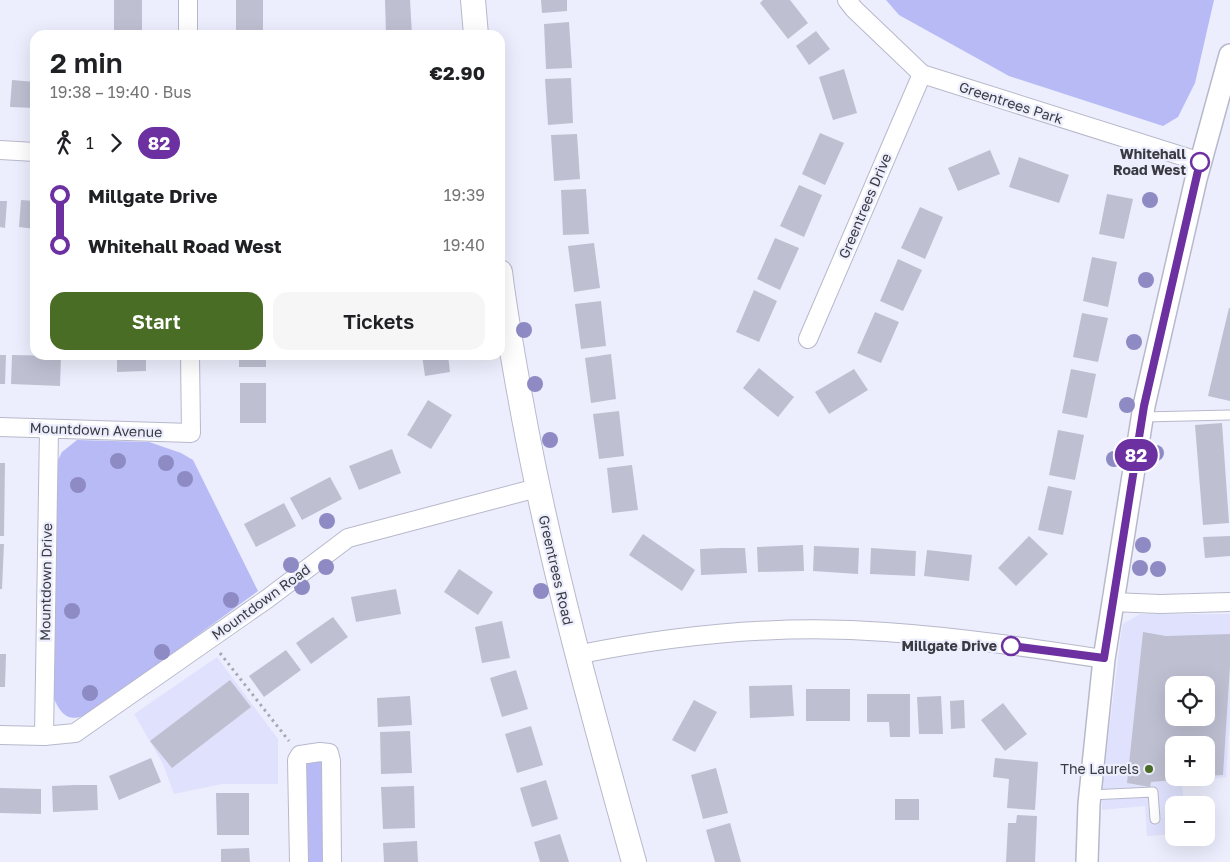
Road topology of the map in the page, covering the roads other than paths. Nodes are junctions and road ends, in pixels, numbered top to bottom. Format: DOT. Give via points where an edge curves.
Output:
graph roads {
  1 [pos="188,0"];
  2 [pos="473,0"];
  3 [pos="847,0"];
  4 [pos="188,30"];
  5 [pos="476,30"];
  6 [pos="1230,55"];
  7 [pos="922,74"];
  8 [pos="0,150"];
  9 [pos="30,152"];
  10 [pos="1200,162"];
  11 [pos="505,315"];
  12 [pos="808,339"];
  13 [pos="190,360"];
  14 [pos="1230,415"];
  15 [pos="1142,417"];
  16 [pos="0,427"];
  17 [pos="49,429"];
  18 [pos="537,488"];
  19 [pos="1112,602"];
  20 [pos="1230,602"];
  21 [pos="576,655"];
  22 [pos="1104,658"];
  23 [pos="0,735"];
  24 [pos="44,736"];
  25 [pos="1090,795"];
  26 [pos="1155,819"];
  27 [pos="299,862"];
  28 [pos="332,862"];
  29 [pos="634,862"];
  30 [pos="1087,862"];
  1 -- 4 [label="street"];
  2 -- 5 [label="main road"];
  3 -- 7 [label="street, Greentrees Park"];
  6 -- 10 [label="street"];
  7 -- 10 [label="street, Greentrees Park"];
  7 -- 12 [label="street, Greentrees Drive"];
  8 -- 9 [label="street"];
  10 -- 15 [label="street"];
  11 -- 18 [label="main road, Greentrees Road"];
  13 -- 17 [label="street, Mountdown Avenue" via="191,433"];
  14 -- 15 [label="lane"];
  15 -- 19 [label="street"];
  16 -- 17 [label="street, Mountdown Avenue"];
  17 -- 24 [label="street, Mountdown Drive"];
  18 -- 21 [label="main road, Greentrees Road"];
  18 -- 24 [label="street, Mountdown Road" via="348,538 75,733"];
  19 -- 20 [label="street"];
  19 -- 22 [label="street"];
  21 -- 22 [label="street" via="714,634 793,630 885,632"];
  21 -- 29 [label="main road, Greentrees Road"];
  22 -- 25 [label="street"];
  23 -- 24 [label="street, Mountdown Road"];
  25 -- 26 [label="lane" via="1153,792"];
  25 -- 30 [label="street"];
  27 -- 28 [label="street" via="297,760 300,755 320,752 329,753 331,761"];
}
